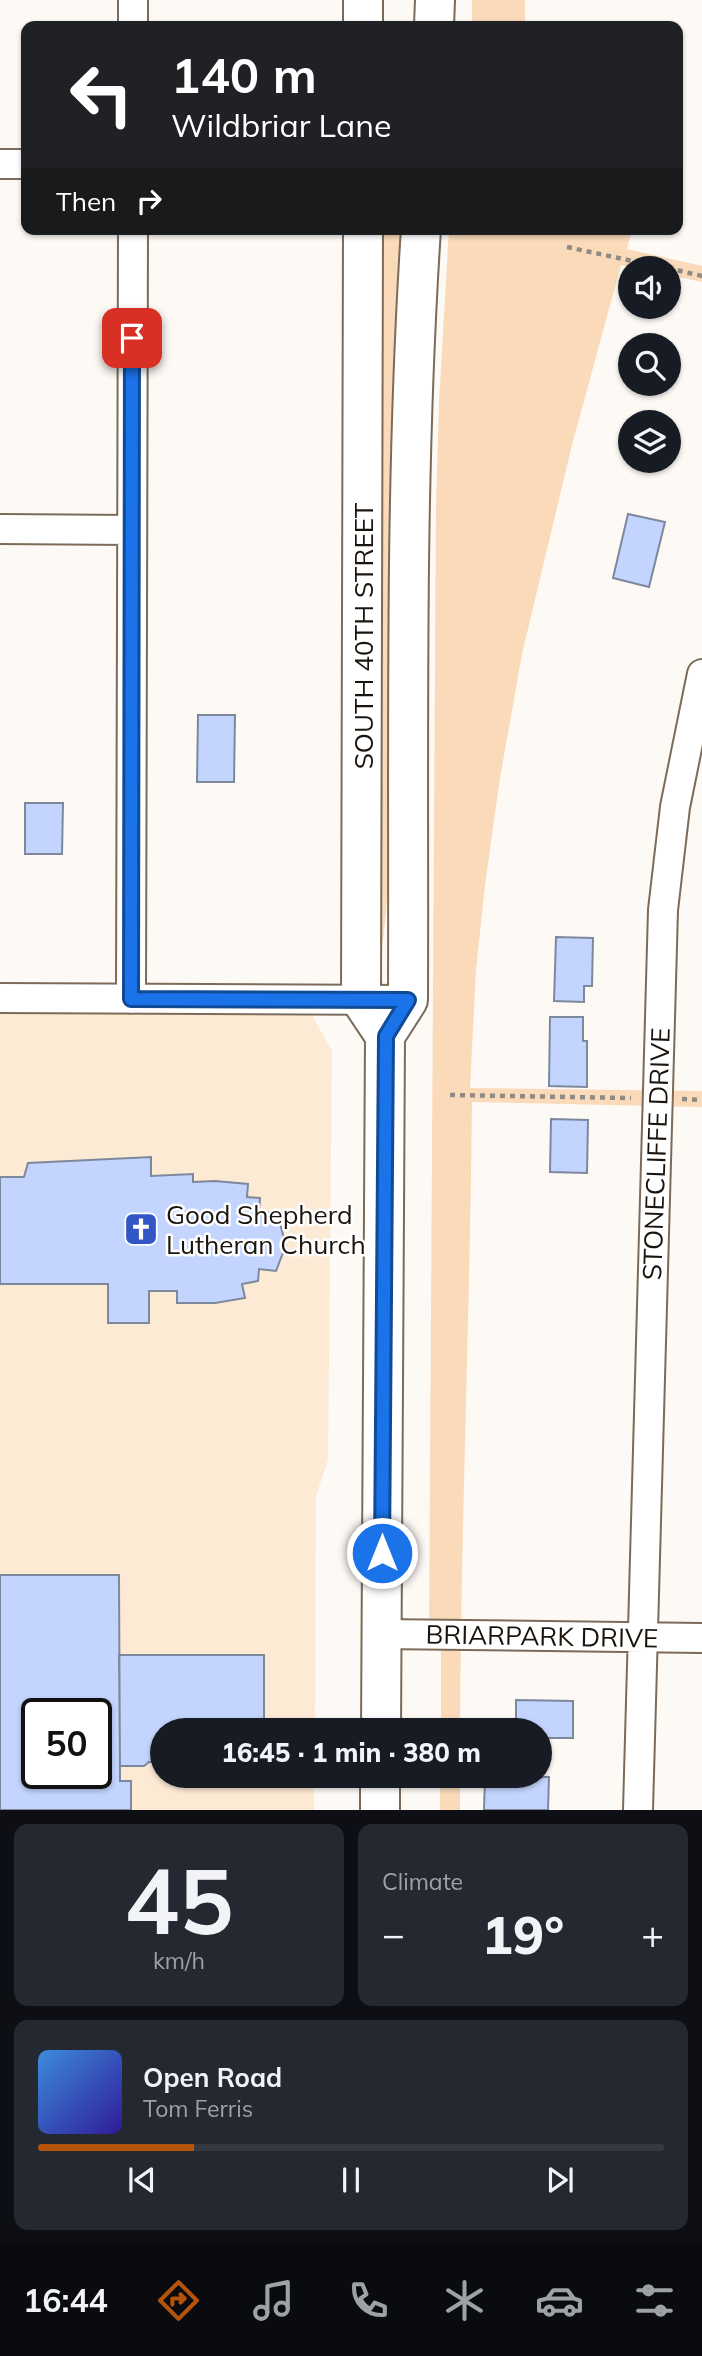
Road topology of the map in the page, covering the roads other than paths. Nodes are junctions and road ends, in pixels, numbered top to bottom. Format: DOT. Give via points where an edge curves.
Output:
graph roads {
  1 [pos="133,0"];
  2 [pos="363,0"];
  3 [pos="435,0"];
  4 [pos="133,21"];
  5 [pos="363,21"];
  6 [pos="434,21"];
  7 [pos="0,164"];
  8 [pos="21,164"];
  9 [pos="133,235"];
  10 [pos="363,235"];
  11 [pos="421,235"];
  12 [pos="0,529"];
  13 [pos="132,530"];
  14 [pos="702,674"];
  15 [pos="0,998"];
  16 [pos="131,999"];
  17 [pos="362,1000"];
  18 [pos="408,1000"];
  19 [pos="386,1036"];
  20 [pos="381,1634"];
  21 [pos="642,1637"];
  22 [pos="702,1637"];
  23 [pos="381,1718"];
  24 [pos="380,1788"];
  25 [pos="380,1810"];
  26 [pos="638,1810"];
  1 -- 4 [label="street"];
  2 -- 5 [label="main road"];
  3 -- 6 [label="main road"];
  7 -- 8 [label="street"];
  9 -- 13 [label="street"];
  10 -- 17 [label="main road, SOUTH 40TH STREET"];
  11 -- 18 [label="main road, SOUTH 40TH STREET" via="408,565"];
  12 -- 13 [label="street"];
  13 -- 16 [label="street"];
  14 -- 21 [label="street, STONECLIFFE DRIVE" via="675,807 664,898"];
  15 -- 16 [label="street"];
  16 -- 17 [label="street"];
  17 -- 18 [label="street"];
  17 -- 19 [label="main road"];
  18 -- 19 [label="main road"];
  19 -- 20 [label="main road"];
  20 -- 21 [label="street, BRIARPARK DRIVE"];
  20 -- 23 [label="main road"];
  21 -- 22 [label="street, BRIARPARK DRIVE"];
  21 -- 26 [label="street, STONECLIFFE DRIVE"];
  24 -- 25 [label="main road"];
}
